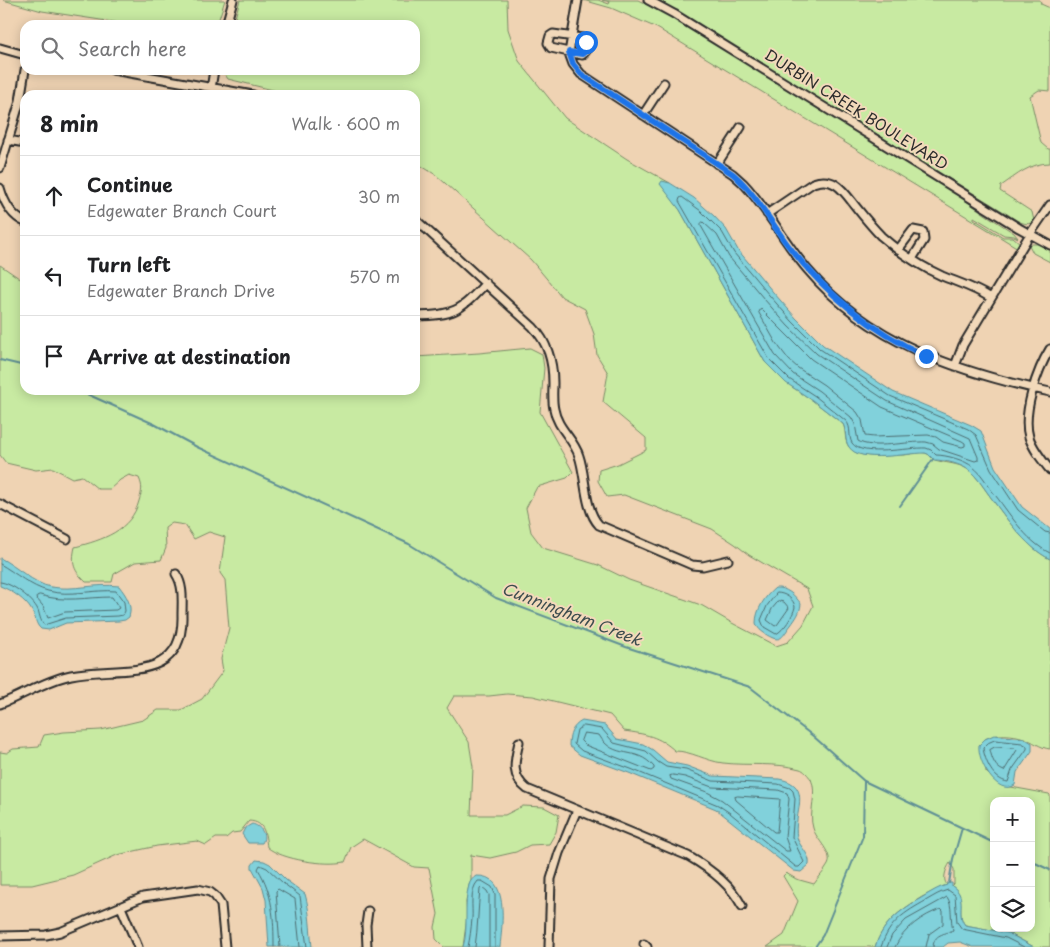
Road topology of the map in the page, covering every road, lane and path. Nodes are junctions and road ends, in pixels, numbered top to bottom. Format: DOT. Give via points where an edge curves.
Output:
graph roads {
  1 [pos="233,0"];
  2 [pos="578,0"];
  3 [pos="648,0"];
  4 [pos="227,20"];
  5 [pos="571,35"];
  6 [pos="0,48"];
  7 [pos="569,52"];
  8 [pos="20,54"];
  9 [pos="24,75"];
  10 [pos="136,75"];
  11 [pos="213,75"];
  12 [pos="664,82"];
  13 [pos="22,90"];
  14 [pos="205,90"];
  15 [pos="210,90"];
  16 [pos="20,102"];
  17 [pos="643,115"];
  18 [pos="741,127"];
  19 [pos="8,140"];
  20 [pos="20,142"];
  21 [pos="717,164"];
  22 [pos="0,168"];
  23 [pos="0,188"];
  24 [pos="1050,205"];
  25 [pos="766,214"];
  26 [pos="20,218"];
  27 [pos="420,224"];
  28 [pos="1030,234"];
  29 [pos="1050,245"];
  30 [pos="898,250"];
  31 [pos="912,259"];
  32 [pos="486,283"];
  33 [pos="991,298"];
  34 [pos="420,316"];
  35 [pos="1050,349"];
  36 [pos="955,366"];
  37 [pos="1034,389"];
  38 [pos="1050,392"];
  39 [pos="1050,470"];
  40 [pos="0,504"];
  41 [pos="67,539"];
  42 [pos="728,560"];
  43 [pos="176,574"];
  44 [pos="0,704"];
  45 [pos="519,742"];
  46 [pos="577,810"];
  47 [pos="742,906"];
  48 [pos="121,907"];
  49 [pos="368,911"];
  50 [pos="0,936"];
  51 [pos="138,947"];
  52 [pos="225,947"];
  53 [pos="367,947"];
  54 [pos="549,947"];
  1 -- 4 [label="street"];
  2 -- 5 [label="street"];
  3 -- 28 [label="street, DURBIN CREEK BOULEVARD"];
  5 -- 7 [label="street"];
  5 -- 7 [label="street" via="582,38 587,46 582,54"];
  5 -- 7 [label="street" via="554,34 548,43 551,48"];
  6 -- 8 [label="street"];
  7 -- 17 [label="street" via="581,74"];
  9 -- 13 [label="street"];
  10 -- 14 [label="street"];
  11 -- 15 [label="street"];
  12 -- 17 [label="street"];
  16 -- 19 [label="street"];
  17 -- 21 [label="street"];
  18 -- 21 [label="street"];
  19 -- 20 [label="street"];
  19 -- 22 [label="street"];
  21 -- 25 [label="street" via="749,189"];
  23 -- 26 [label="street" via="10,210"];
  24 -- 28 [label="street"];
  25 -- 30 [label="street" via="813,183 831,182 844,190 868,222"];
  25 -- 36 [label="street" via="807,269 858,316 905,346"];
  27 -- 32 [label="street"];
  28 -- 29 [label="street, DURBIN CREEK BOULEVARD"];
  28 -- 33 [label="street"];
  30 -- 31 [label="street"];
  30 -- 31 [label="street" via="913,230 923,232 924,240"];
  31 -- 33 [label="street"];
  32 -- 34 [label="street" via="456,311"];
  32 -- 42 [label="street" via="533,327 545,343 552,367 554,412 580,456 591,512 596,522 603,528 692,565 703,566"];
  33 -- 36 [label="street" via="963,345"];
  35 -- 37 [label="street"];
  36 -- 37 [label="street"];
  37 -- 38 [label="street"];
  37 -- 39 [label="street" via="1028,415 1029,436 1034,449"];
  40 -- 41 [label="street"];
  43 -- 44 [label="street" via="181,585 182,630 178,644 165,660 145,669 64,677"];
  45 -- 46 [label="street" via="514,770 522,785"];
  46 -- 47 [label="street" via="688,856 735,893"];
  46 -- 54 [label="street" via="551,879"];
  48 -- 50 [label="street" via="60,932"];
  48 -- 51 [label="street"];
  48 -- 52 [label="street" via="151,895 204,890 215,896 221,905"];
  49 -- 53 [label="street"];
}
